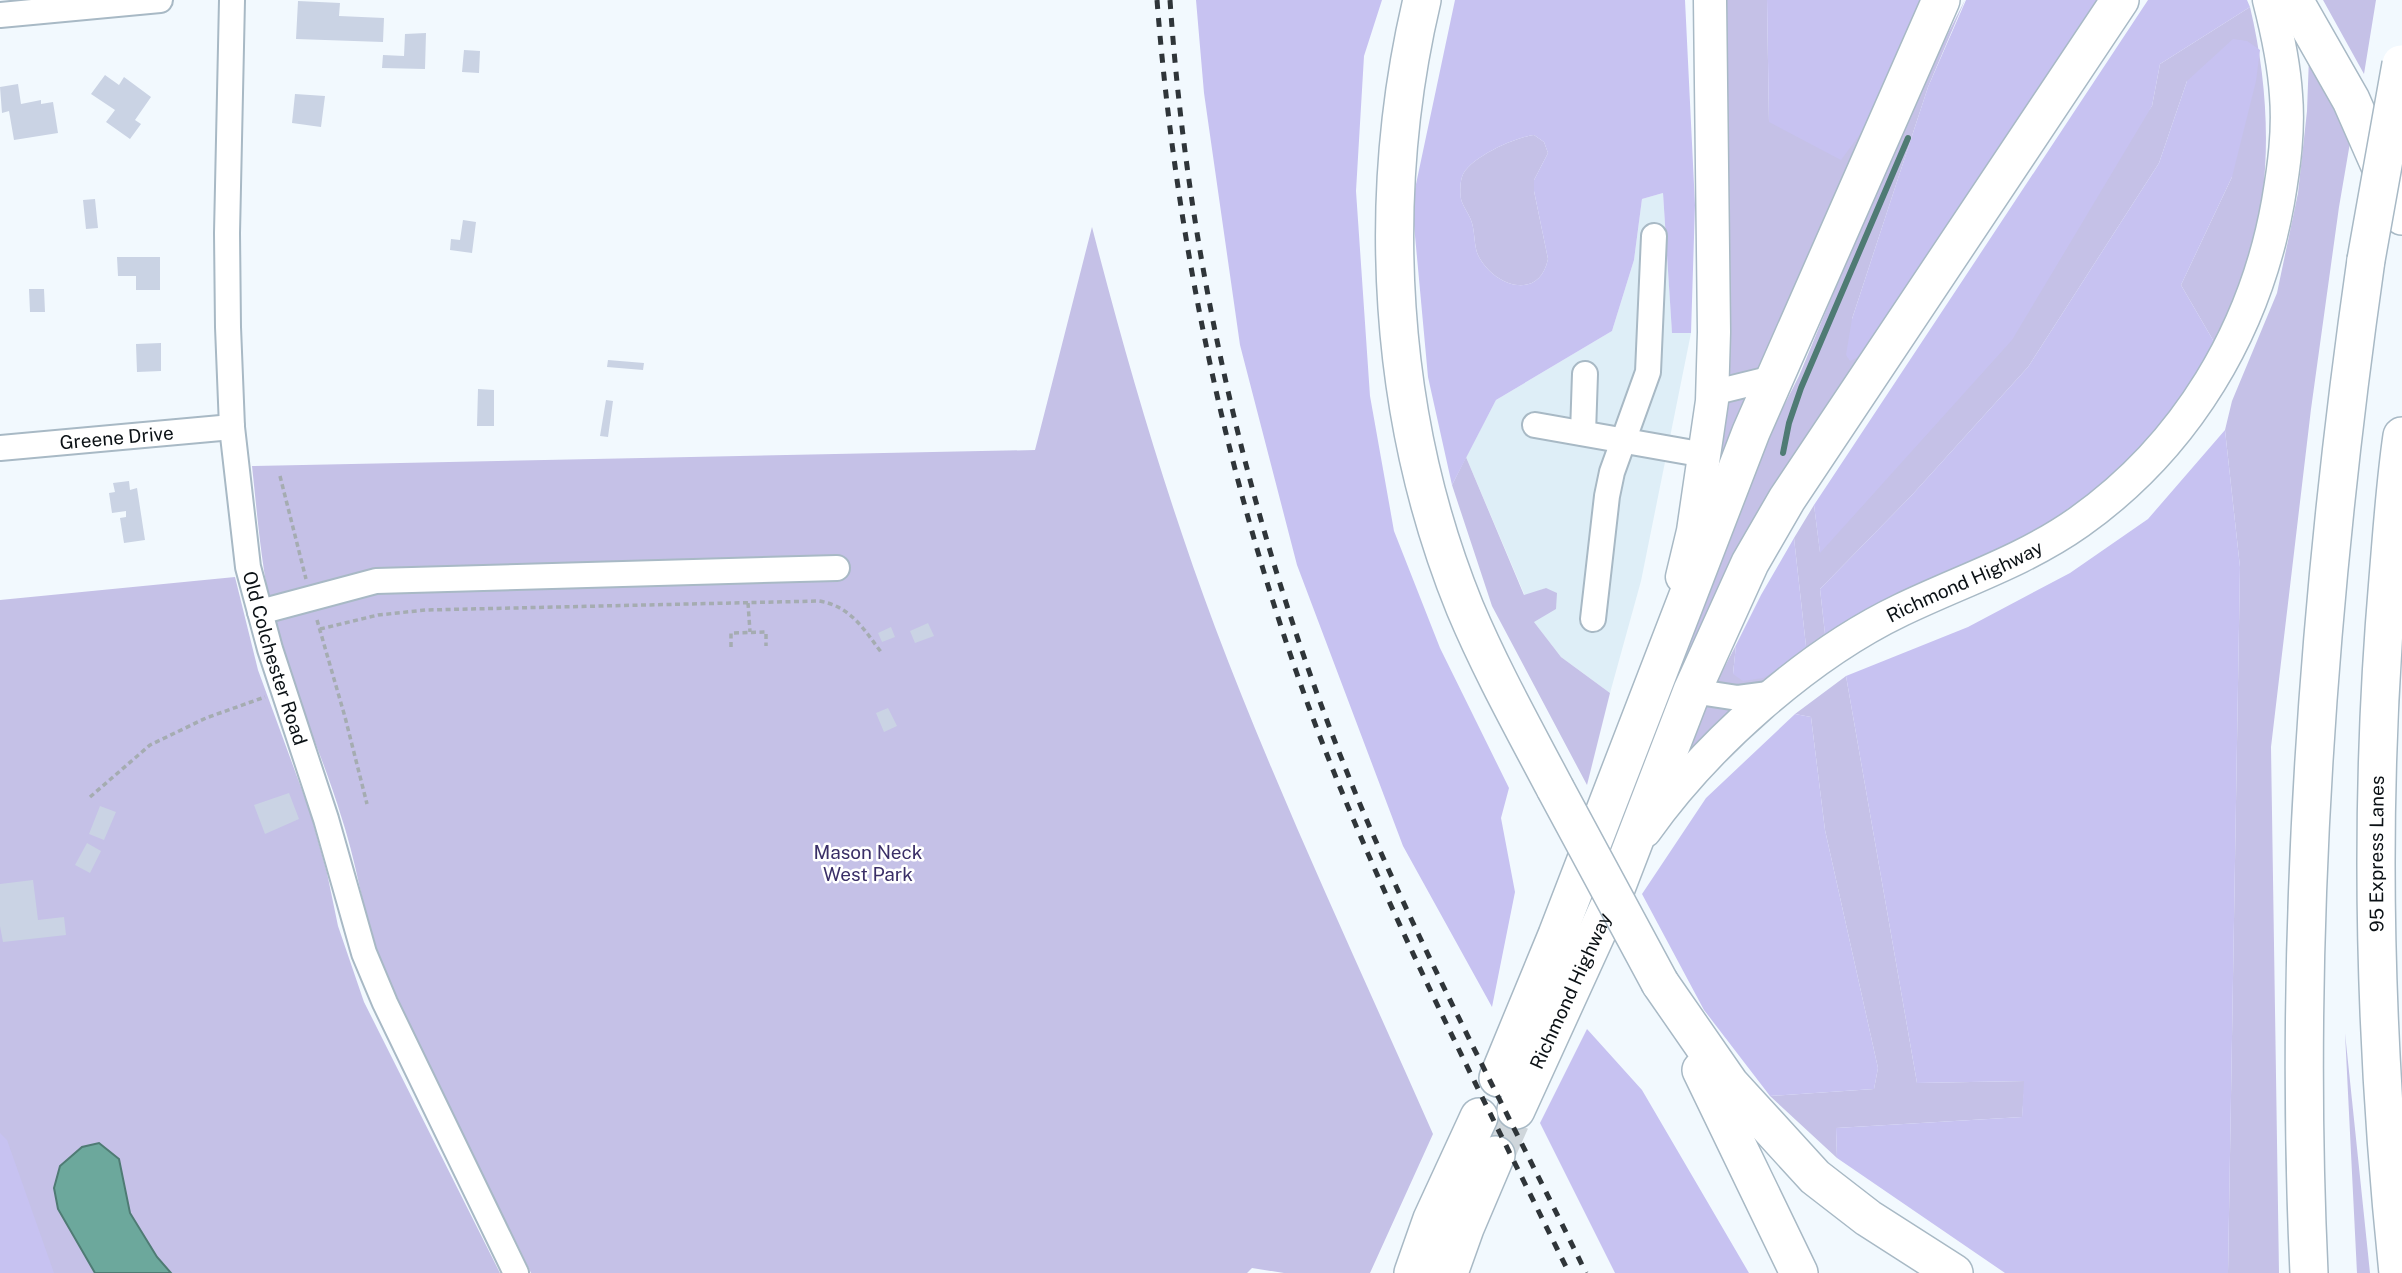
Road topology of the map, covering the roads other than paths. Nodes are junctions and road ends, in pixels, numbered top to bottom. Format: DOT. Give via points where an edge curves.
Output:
graph roads {
  1 [pos="160,0"];
  2 [pos="232,0"];
  3 [pos="1422,0"];
  4 [pos="1710,0"];
  5 [pos="1941,0"];
  6 [pos="2120,0"];
  7 [pos="2269,0"];
  8 [pos="2294,0"];
  9 [pos="0,15"];
  10 [pos="2402,62"];
  11 [pos="2402,216"];
  12 [pos="1654,236"];
  13 [pos="1585,374"];
  14 [pos="1777,377"];
  15 [pos="1712,393"];
  16 [pos="1535,425"];
  17 [pos="232,427"];
  18 [pos="1583,433"];
  19 [pos="2402,436"];
  20 [pos="1623,440"];
  21 [pos="0,448"];
  22 [pos="1704,454"];
  23 [pos="837,568"];
  24 [pos="260,612"];
  25 [pos="1593,620"];
  26 [pos="1661,664"];
  27 [pos="1692,691"];
  28 [pos="1776,693"];
  29 [pos="1632,850"];
  30 [pos="1660,983"];
  31 [pos="1497,1078"];
  32 [pos="1516,1110"];
  33 [pos="1479,1118"];
  34 [pos="1496,1155"];
  35 [pos="516,1273"];
  36 [pos="1413,1273"];
  37 [pos="1449,1273"];
  38 [pos="1799,1273"];
  39 [pos="1954,1273"];
  40 [pos="2309,1273"];
  41 [pos="2398,1273"];
  1 -- 9 [label="street"];
  2 -- 17 [label="street, Old Colchester Road" via="227,245"];
  3 -- 30 [label="highway, bridge" via="1406,80 1396,191 1398,313 1411,417 1428,496 1445,553 1488,660"];
  4 -- 15 [label="main road, Richmond Highway"];
  5 -- 14 [label="highway"];
  6 -- 27 [label="highway" via="1787,499 1749,562"];
  7 -- 28 [label="main road, Richmond Highway" via="2286,94 2287,131 2275,220 2242,323 2181,425 2133,479 2078,523 2001,567 1869,627"];
  8 -- 11 [label="highway" via="2351,100"];
  10 -- 40 [label="highway, bridge" via="2366,260 2332,526 2315,727 2305,974"];
  12 -- 20 [label="street" via="1648,372"];
  13 -- 18 [label="street"];
  14 -- 15 [label="street"];
  14 -- 26 [label="highway"];
  15 -- 22 [label="main road, Richmond Highway"];
  16 -- 18 [label="street"];
  17 -- 21 [label="street, Greene Drive"];
  17 -- 24 [label="street, Old Colchester Road" via="248,566"];
  18 -- 20 [label="street"];
  19 -- 41 [label="highway, 95 Express Lanes" via="2384,624 2375,891 2380,1054"];
  20 -- 22 [label="street"];
  20 -- 25 [label="street" via="1606,496"];
  22 -- 26 [label="main road, Richmond Highway" via="1693,531"];
  23 -- 24 [label="street" via="376,581"];
  24 -- 35 [label="street, Old Colchester Road" via="364,953"];
  26 -- 31 [label="highway, Richmond Highway"];
  27 -- 28 [label="street" via="1738,698"];
  27 -- 29 [label="highway"];
  28 -- 29 [label="main road, Richmond Highway" via="1699,766"];
  29 -- 32 [label="highway, Richmond Highway"];
  30 -- 38 [label="highway"];
  30 -- 39 [label="highway" via="1730,1084 1815,1177 1868,1218"];
  33 -- 36 [label="highway"];
  34 -- 37 [label="highway"];
}
